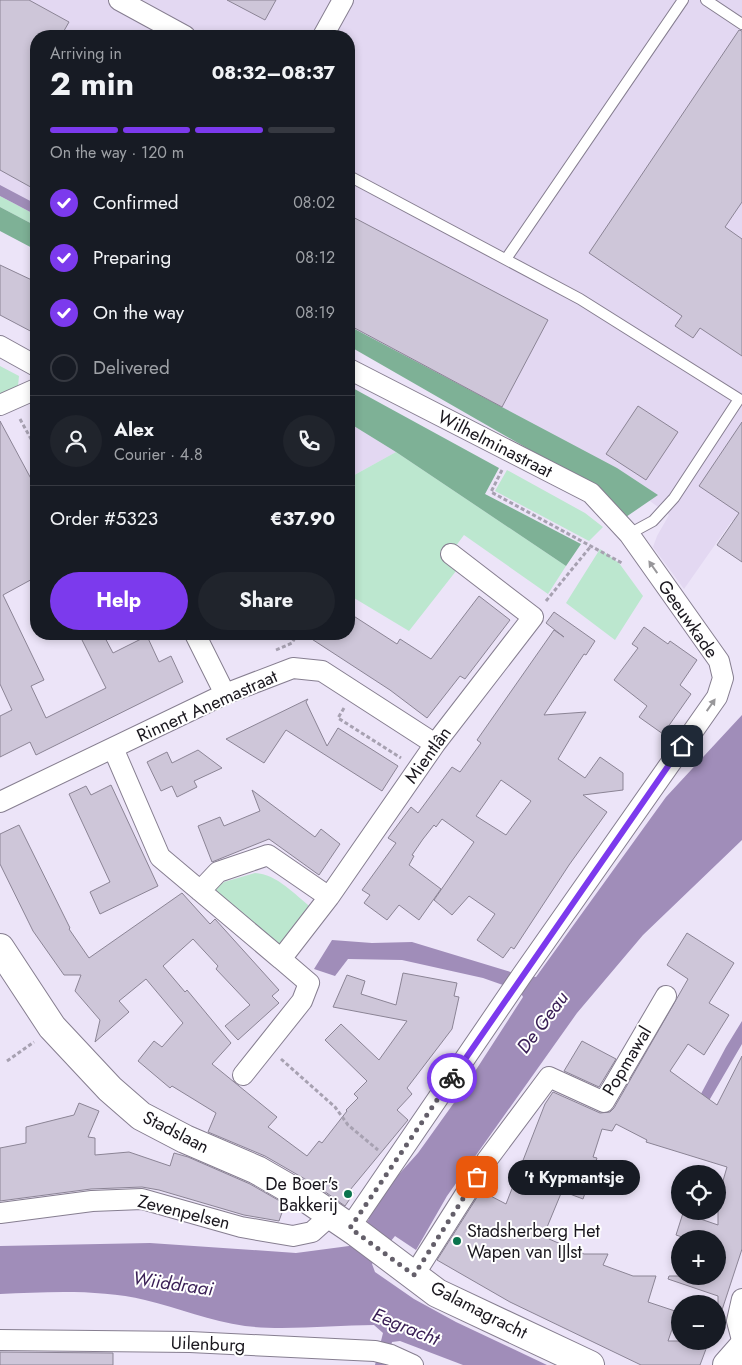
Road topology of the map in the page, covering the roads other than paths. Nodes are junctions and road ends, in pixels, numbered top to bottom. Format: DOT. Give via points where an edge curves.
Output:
graph roads {
  1 [pos="119,0"];
  2 [pos="343,0"];
  3 [pos="683,0"];
  4 [pos="706,0"];
  5 [pos="742,24"];
  6 [pos="175,30"];
  7 [pos="326,30"];
  8 [pos="355,179"];
  9 [pos="506,259"];
  10 [pos="0,346"];
  11 [pos="30,363"];
  12 [pos="355,372"];
  13 [pos="30,392"];
  14 [pos="5,403"];
  15 [pos="629,534"];
  16 [pos="451,554"];
  17 [pos="198,640"];
  18 [pos="225,694"];
  19 [pos="435,744"];
  20 [pos="113,748"];
  21 [pos="0,802"];
  22 [pos="200,891"];
  23 [pos="329,897"];
  24 [pos="0,948"];
  25 [pos="280,959"];
  26 [pos="666,996"];
  27 [pos="243,1075"];
  28 [pos="0,1213"];
  29 [pos="346,1225"];
  30 [pos="405,1269"];
  31 [pos="742,1299"];
  32 [pos="0,1340"];
  33 [pos="742,1340"];
  34 [pos="742,1348"];
  35 [pos="413,1365"];
  36 [pos="590,1365"];
  37 [pos="727,1365"];
  1 -- 6 [label="street"];
  2 -- 7 [label="street"];
  3 -- 9 [label="lane"];
  4 -- 5 [label="lane"];
  8 -- 9 [label="lane"];
  9 -- 15 [label="lane" via="580,299 739,399 674,498 653,521"];
  10 -- 11 [label="street"];
  12 -- 15 [label="street, Wilhelminastraat" via="591,492"];
  13 -- 14 [label="street"];
  29 -- 15 [label="street, Geeuwkade, one-way" via="394,1164 717,697 723,678 718,661"];
  16 -- 19 [label="street, Mientlân" via="533,617"];
  17 -- 18 [label="street"];
  18 -- 19 [label="street, Rinnert Anemastraat" via="293,668 322,671"];
  18 -- 20 [label="street, Rinnert Anemastraat"];
  19 -- 23 [label="street, Mientlân"];
  20 -- 21 [label="street, Rinnert Anemastraat"];
  20 -- 22 [label="street" via="160,857"];
  22 -- 23 [label="street" via="218,872 268,855"];
  22 -- 25 [label="street"];
  23 -- 25 [label="street, Mientlân"];
  24 -- 29 [label="street, Stadslaan" via="52,1027 103,1082 141,1116 257,1170"];
  25 -- 27 [label="street" via="309,983 302,1001"];
  26 -- 30 [label="street, Popmawal" via="604,1102 549,1077"];
  28 -- 29 [label="street, Zevenpelsen" via="92,1201 142,1199 241,1227 293,1236"];
  29 -- 30 [label="street, Galamagracht"];
  30 -- 36 [label="street, Galamagracht" via="437,1293"];
  31 -- 33 [label="street" via="737,1321"];
  32 -- 35 [label="street, Uilenburg" via="190,1342 383,1353"];
  34 -- 37 [label="street"];
}
